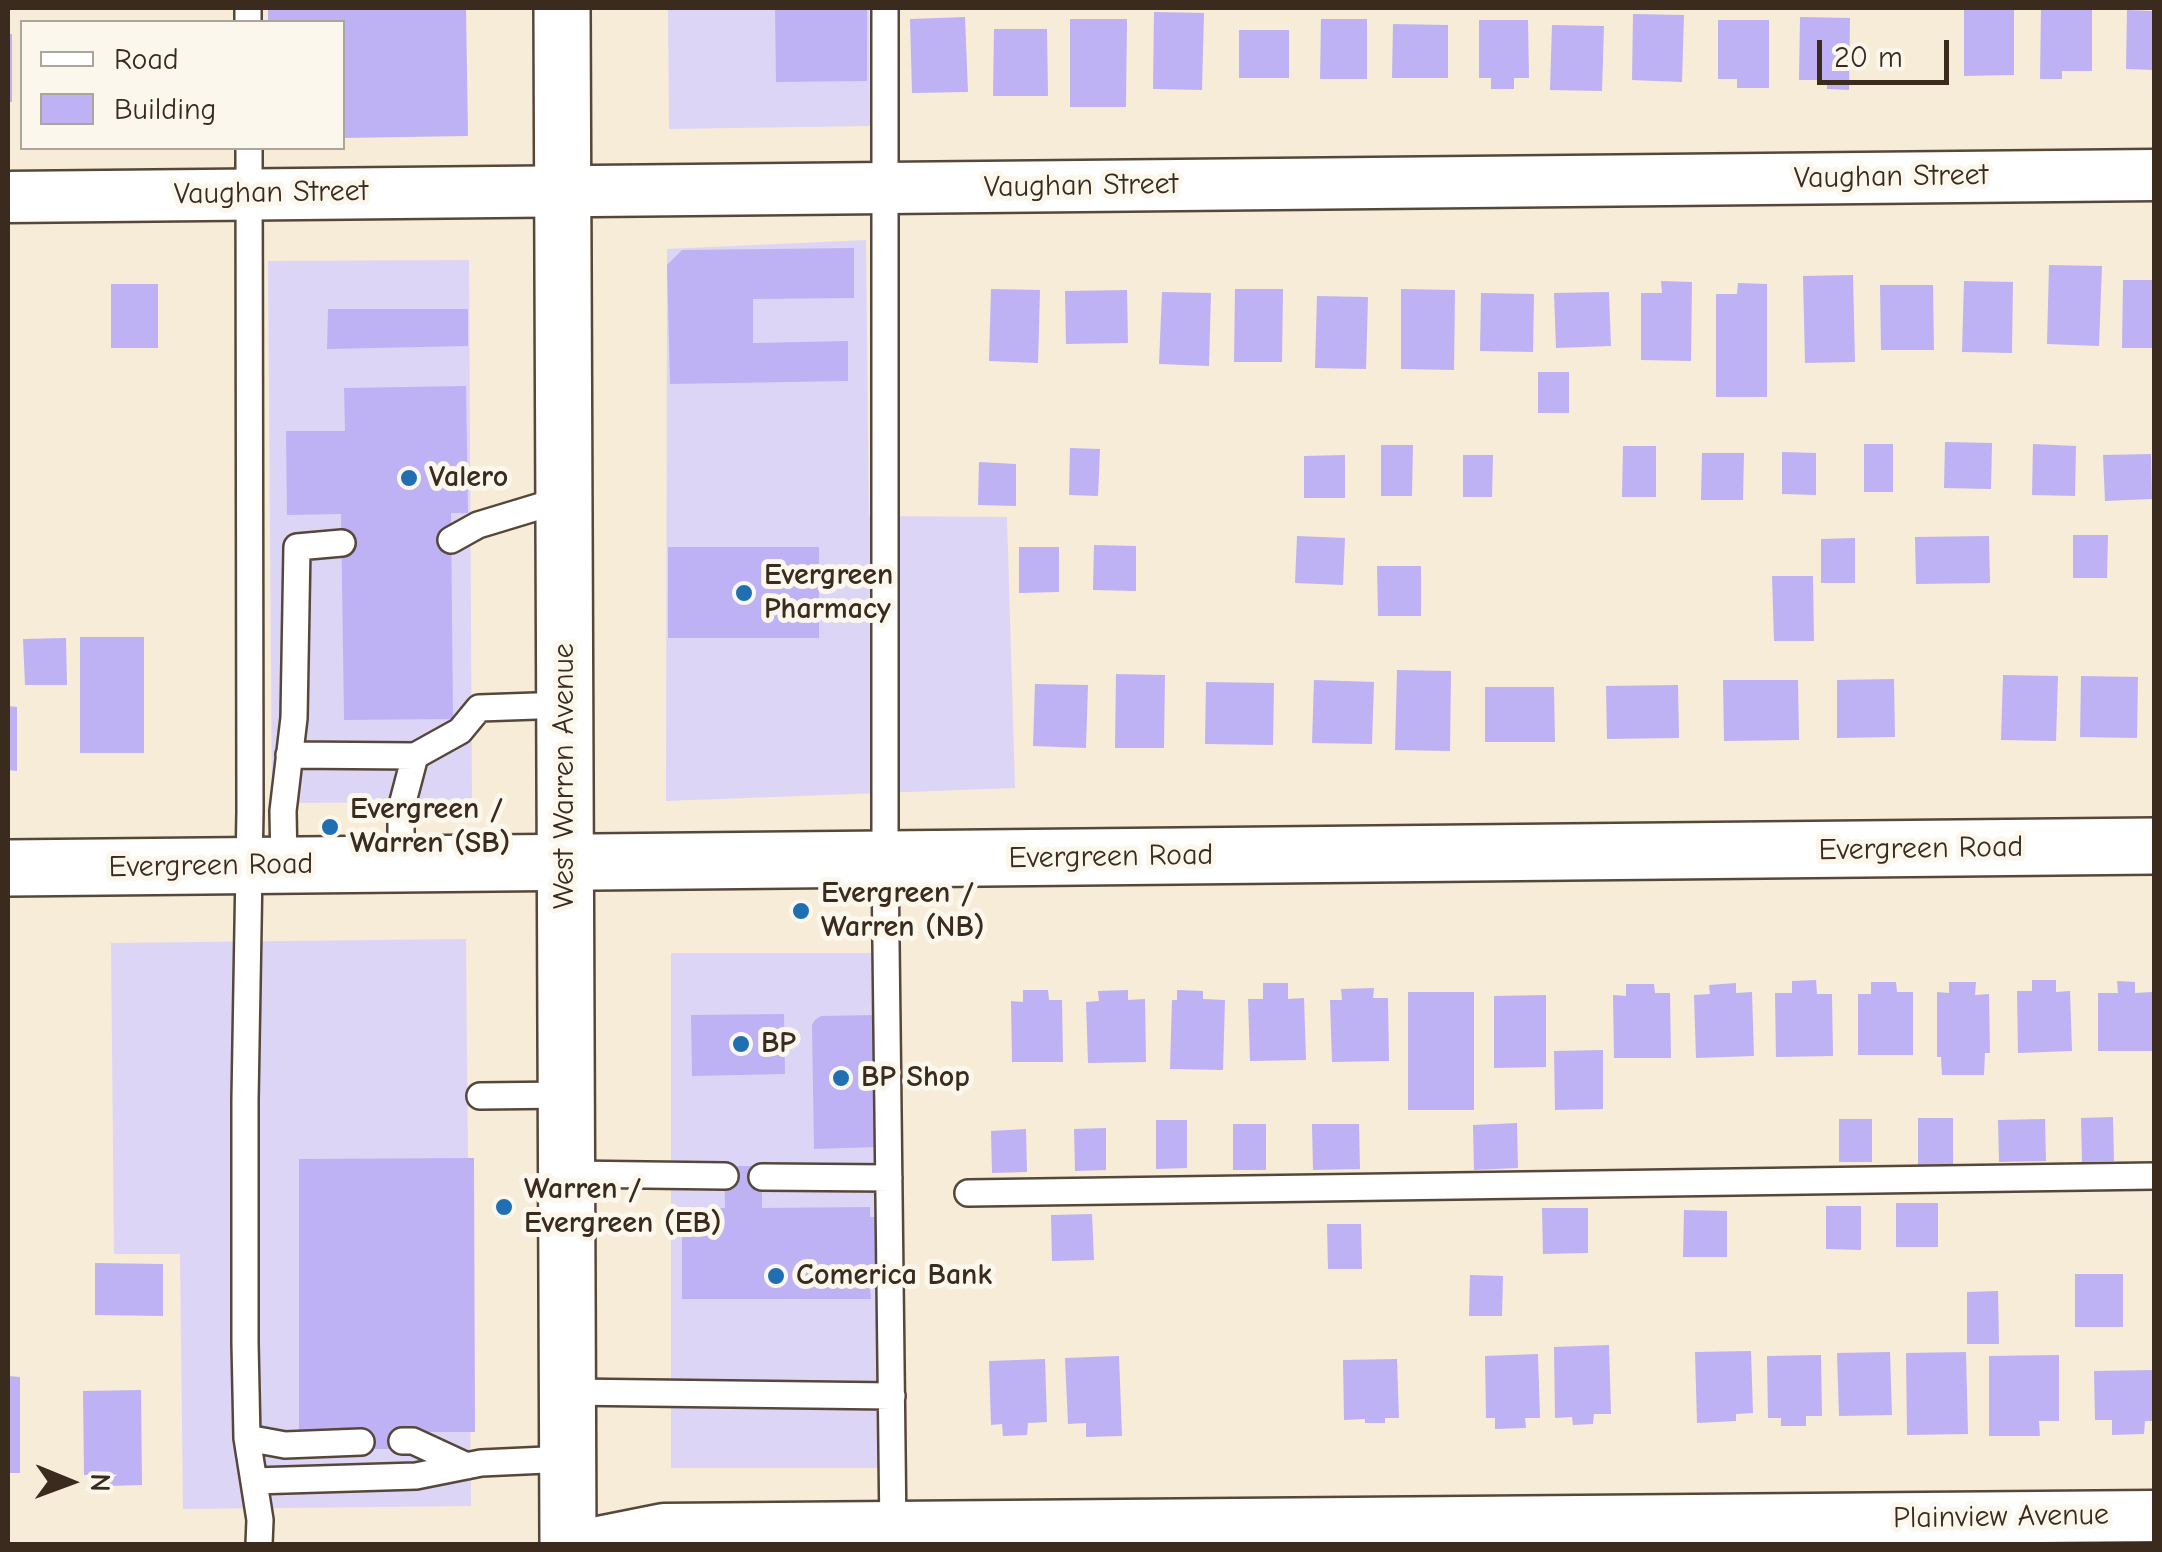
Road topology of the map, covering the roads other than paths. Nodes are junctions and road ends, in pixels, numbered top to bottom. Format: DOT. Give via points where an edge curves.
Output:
graph roads {
  1 [pos="562,8"];
  2 [pos="885,8"];
  3 [pos="250,171"];
  4 [pos="2154,175"];
  5 [pos="884,188"];
  6 [pos="562,190"];
  7 [pos="8,197"];
  8 [pos="564,499"];
  9 [pos="451,540"];
  10 [pos="342,543"];
  11 [pos="566,705"];
  12 [pos="289,754"];
  13 [pos="415,756"];
  14 [pos="2154,846"];
  15 [pos="885,859"];
  16 [pos="566,862"];
  17 [pos="401,864"];
  18 [pos="267,865"];
  19 [pos="8,868"];
  20 [pos="567,1095"];
  21 [pos="480,1096"];
  22 [pos="568,1174"];
  23 [pos="725,1176"];
  24 [pos="762,1176"];
  25 [pos="2154,1176"];
  26 [pos="889,1178"];
  27 [pos="968,1193"];
  28 [pos="568,1392"];
  29 [pos="892,1396"];
  30 [pos="247,1438"];
  31 [pos="402,1441"];
  32 [pos="361,1442"];
  33 [pos="568,1459"];
  34 [pos="468,1466"];
  35 [pos="254,1480"];
  36 [pos="2154,1516"];
  37 [pos="892,1536"];
  38 [pos="259,1544"];
  39 [pos="568,1544"];
  40 [pos="589,1544"];
  1 -- 6 [label="street, West Warren Avenue"];
  2 -- 5 [label="lane"];
  3 -- 6 [label="street, Vaughan Street"];
  3 -- 7 [label="street, Vaughan Street"];
  3 -- 18 [label="lane"];
  4 -- 5 [label="street, Vaughan Street"];
  5 -- 6 [label="street, Vaughan Street"];
  5 -- 15 [label="lane"];
  6 -- 8 [label="street, West Warren Avenue"];
  8 -- 9 [label="lane"];
  8 -- 11 [label="street, West Warren Avenue"];
  10 -- 12 [label="lane" via="297,547"];
  11 -- 13 [label="lane" via="479,708 460,731"];
  11 -- 16 [label="street, West Warren Avenue"];
  12 -- 13 [label="lane"];
  12 -- 18 [label="lane" via="283,811"];
  13 -- 17 [label="lane" via="401,810"];
  14 -- 15 [label="street, Evergreen Road"];
  15 -- 16 [label="street, Evergreen Road"];
  15 -- 26 [label="lane"];
  16 -- 17 [label="street, Evergreen Road"];
  16 -- 20 [label="street, West Warren Avenue"];
  17 -- 18 [label="street, Evergreen Road"];
  18 -- 19 [label="street, Evergreen Road"];
  18 -- 30 [label="lane" via="245,1137"];
  20 -- 21 [label="lane"];
  20 -- 22 [label="street, West Warren Avenue"];
  22 -- 23 [label="lane"];
  22 -- 28 [label="street, West Warren Avenue"];
  24 -- 26 [label="lane"];
  25 -- 27 [label="lane"];
  26 -- 29 [label="lane"];
  28 -- 29 [label="lane"];
  28 -- 33 [label="street, West Warren Avenue"];
  29 -- 37 [label="lane"];
  30 -- 32 [label="lane" via="285,1445"];
  30 -- 35 [label="lane"];
  31 -- 34 [label="lane"];
  33 -- 34 [label="lane"];
  33 -- 39 [label="street, West Warren Avenue"];
  34 -- 35 [label="lane" via="416,1476"];
  35 -- 38 [label="lane"];
  36 -- 37 [label="street, Plainview Avenue"];
  37 -- 40 [label="street, Plainview Avenue" via="664,1529"];
}
